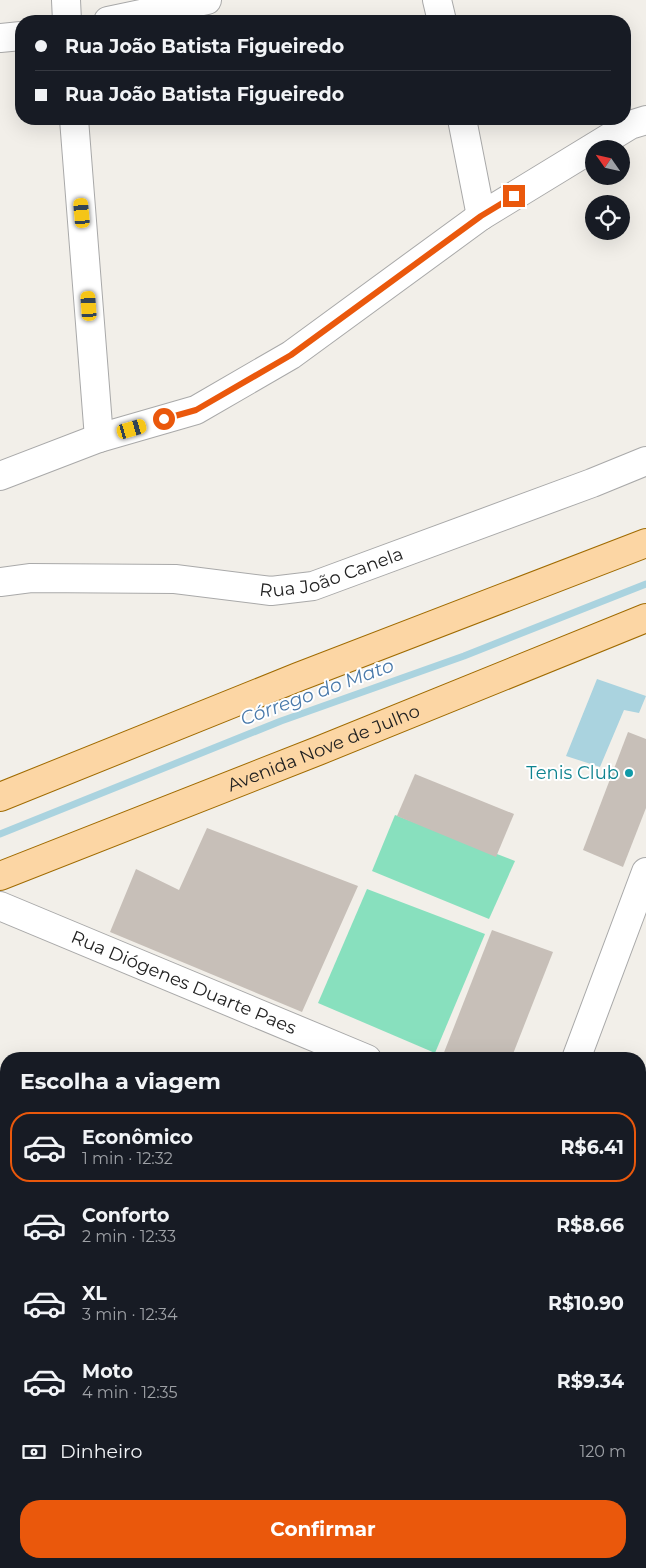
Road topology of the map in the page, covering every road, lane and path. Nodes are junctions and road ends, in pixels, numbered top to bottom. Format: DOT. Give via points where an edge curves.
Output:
graph roads {
  1 [pos="66,0"];
  2 [pos="206,0"];
  3 [pos="437,0"];
  4 [pos="67,15"];
  5 [pos="136,15"];
  6 [pos="441,15"];
  7 [pos="15,37"];
  8 [pos="0,38"];
  9 [pos="646,120"];
  10 [pos="74,125"];
  11 [pos="463,125"];
  12 [pos="630,125"];
  13 [pos="631,125"];
  14 [pos="481,216"];
  15 [pos="99,438"];
  16 [pos="646,462"];
  17 [pos="0,476"];
  18 [pos="646,543"];
  19 [pos="0,582"];
  20 [pos="646,618"];
  21 [pos="0,798"];
  22 [pos="646,872"];
  23 [pos="0,876"];
  24 [pos="0,906"];
  25 [pos="330,1052"];
  26 [pos="579,1052"];
  1 -- 4 [label="street"];
  2 -- 5 [label="street"];
  3 -- 6 [label="street"];
  7 -- 8 [label="street"];
  9 -- 13 [label="street"];
  10 -- 15 [label="street"];
  11 -- 14 [label="street"];
  12 -- 14 [label="street"];
  14 -- 15 [label="street" via="291,355 196,410"];
  15 -- 17 [label="street"];
  16 -- 19 [label="street, Rua João Canela" via="313,586 271,591 175,579 31,578"];
  18 -- 21 [label="main road" via="307,674"];
  20 -- 23 [label="main road, Avenida Nove de Julho"];
  22 -- 26 [label="street"];
  24 -- 25 [label="street, Rua Diógenes Duarte Paes"];
}
